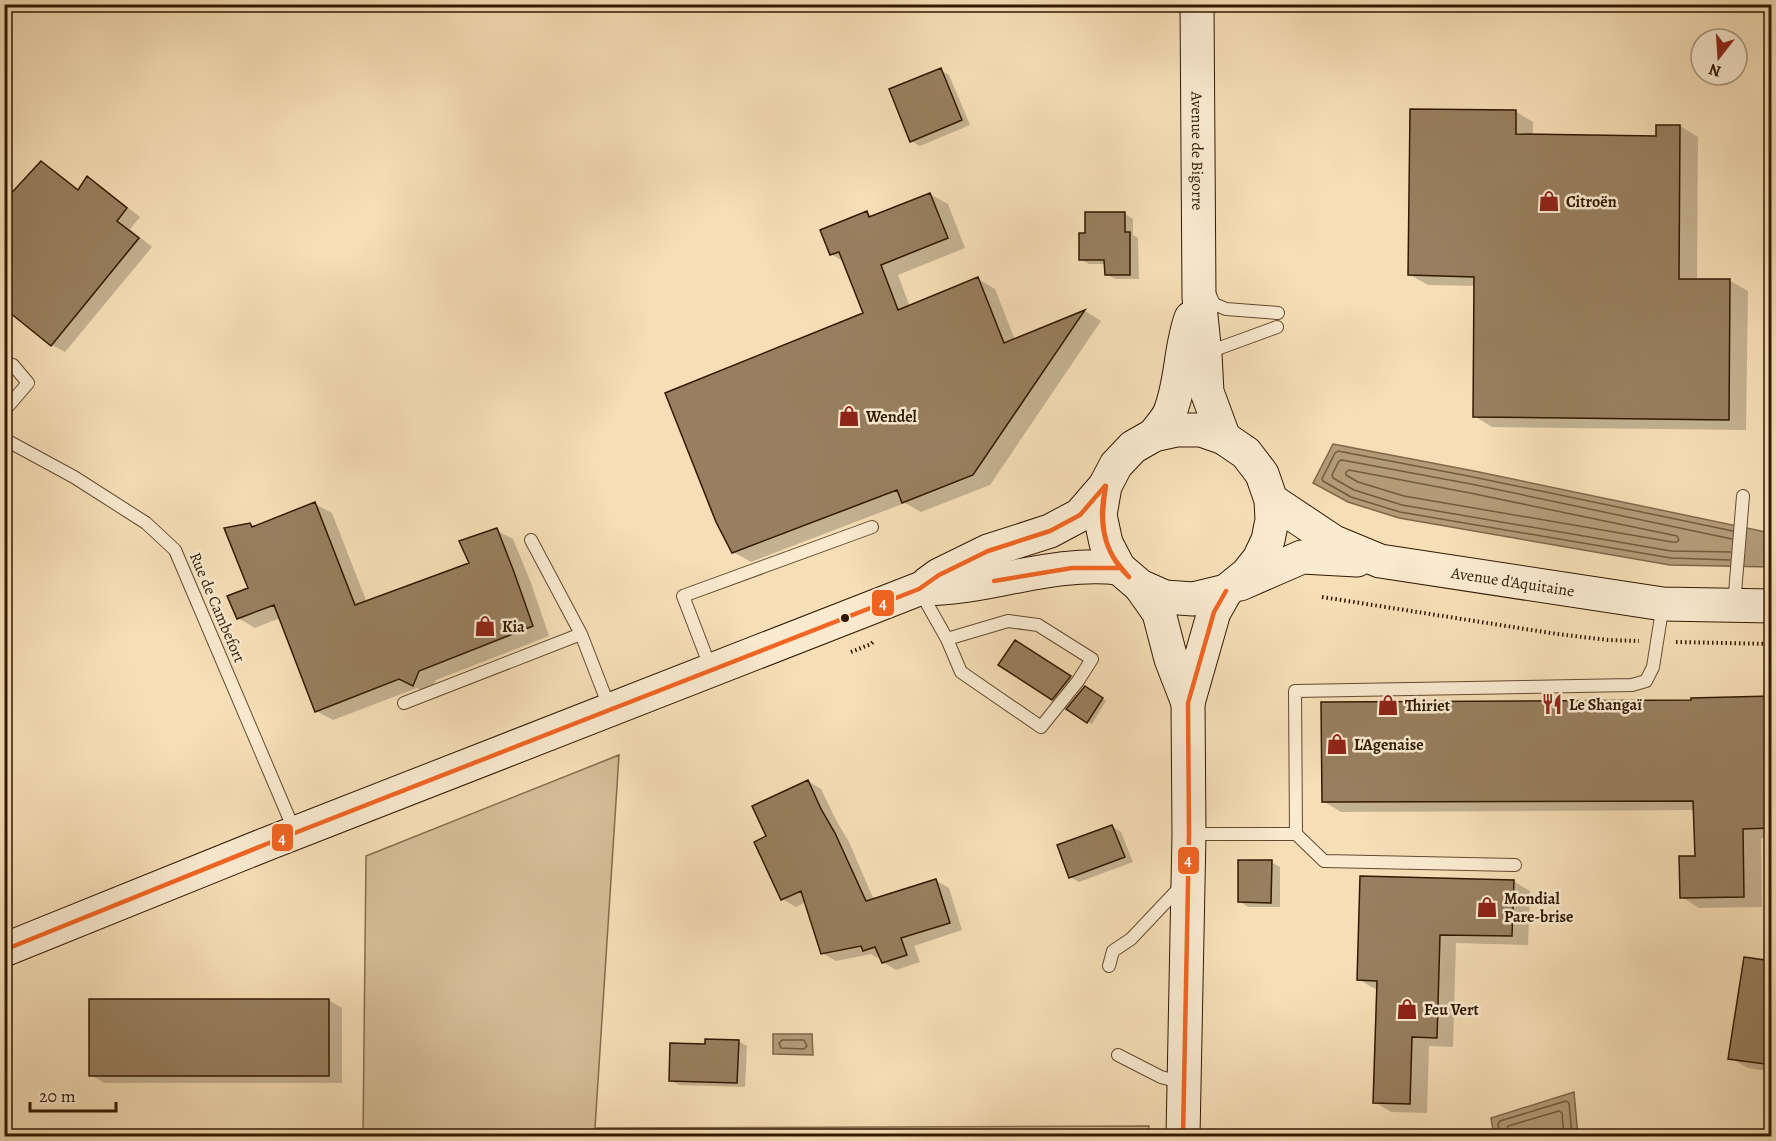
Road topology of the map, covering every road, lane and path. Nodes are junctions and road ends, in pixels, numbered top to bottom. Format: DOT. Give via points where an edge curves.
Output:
graph roads {
  1 [pos="1197,4"];
  2 [pos="1198,283"];
  3 [pos="1278,313"];
  4 [pos="1277,327"];
  5 [pos="1205,354"];
  6 [pos="13,365"];
  7 [pos="4,411"];
  8 [pos="1154,435"];
  9 [pos="1224,438"];
  10 [pos="4,439"];
  11 [pos="1105,486"];
  12 [pos="1743,496"];
  13 [pos="1271,500"];
  14 [pos="872,527"];
  15 [pos="531,540"];
  16 [pos="1380,561"];
  17 [pos="1129,577"];
  18 [pos="919,589"];
  19 [pos="1229,589"];
  20 [pos="1322,597"];
  21 [pos="1663,604"];
  22 [pos="1734,606"];
  23 [pos="1772,606"];
  24 [pos="581,634"];
  25 [pos="946,639"];
  26 [pos="1658,642"];
  27 [pos="1772,644"];
  28 [pos="712,670"];
  29 [pos="1188,702"];
  30 [pos="404,703"];
  31 [pos="610,710"];
  32 [pos="295,833"];
  33 [pos="1189,834"];
  34 [pos="1296,834"];
  35 [pos="1515,865"];
  36 [pos="1188,877"];
  37 [pos="4,950"];
  38 [pos="1109,966"];
  39 [pos="1118,1055"];
  40 [pos="1184,1083"];
  41 [pos="1183,1137"];
  1 -- 2 [label="street, Avenue de Bigorre"];
  2 -- 3 [label="lane" via="1214,304 1226,309"];
  2 -- 5 [label="street, Avenue de Bigorre"];
  2 -- 8 [label="street, Avenue de Bigorre" via="1170,413"];
  4 -- 5 [label="lane"];
  5 -- 9 [label="street, Avenue de Bigorre" via="1207,392"];
  6 -- 7 [label="lane" via="28,383"];
  8 -- 9 [label="street" via="1201,430"];
  8 -- 11 [label="street" via="1133,447 1116,465"];
  9 -- 13 [label="street" via="1246,453 1262,474"];
  10 -- 32 [label="lane, Rue de Cambefort" via="146,523 176,550"];
  11 -- 17 [label="street" via="1100,515 1106,543"];
  11 -- 18 [label="street" via="1080,515 1050,531 988,551"];
  12 -- 22 [label="lane"];
  13 -- 16 [label="street, Avenue d'Aquitaine" via="1334,542"];
  13 -- 19 [label="street" via="1268,540 1259,559"];
  14 -- 28 [label="lane" via="682,596"];
  15 -- 24 [label="lane"];
  16 -- 19 [label="street" via="1302,557"];
  16 -- 21 [label="street, Avenue d'Aquitaine"];
  17 -- 18 [label="street" via="1102,566"];
  17 -- 19 [label="street" via="1165,597 1193,600"];
  17 -- 29 [label="street" via="1159,613 1170,659"];
  18 -- 25 [label="lane"];
  18 -- 28 [label="street"];
  19 -- 29 [label="street" via="1214,612"];
  20 -- 26 [label="path" via="1557,634"];
  21 -- 22 [label="street, Avenue d'Aquitaine"];
  21 -- 26 [label="lane"];
  22 -- 23 [label="street, Avenue d'Aquitaine"];
  24 -- 30 [label="lane"];
  24 -- 31 [label="lane"];
  25 -- 25 [label="lane" via="961,672 1041,727 1092,659 1038,625 1018,622 1008,621"];
  26 -- 27 [label="path"];
  26 -- 34 [label="lane" via="1646,681 1632,686 1295,691"];
  28 -- 31 [label="street"];
  29 -- 33 [label="street"];
  31 -- 32 [label="street"];
  32 -- 37 [label="street"];
  33 -- 34 [label="lane"];
  33 -- 36 [label="street"];
  34 -- 35 [label="lane" via="1324,861"];
  36 -- 38 [label="lane" via="1131,939 1113,951"];
  36 -- 40 [label="street"];
  39 -- 40 [label="lane" via="1161,1077"];
  40 -- 41 [label="street"];
}
